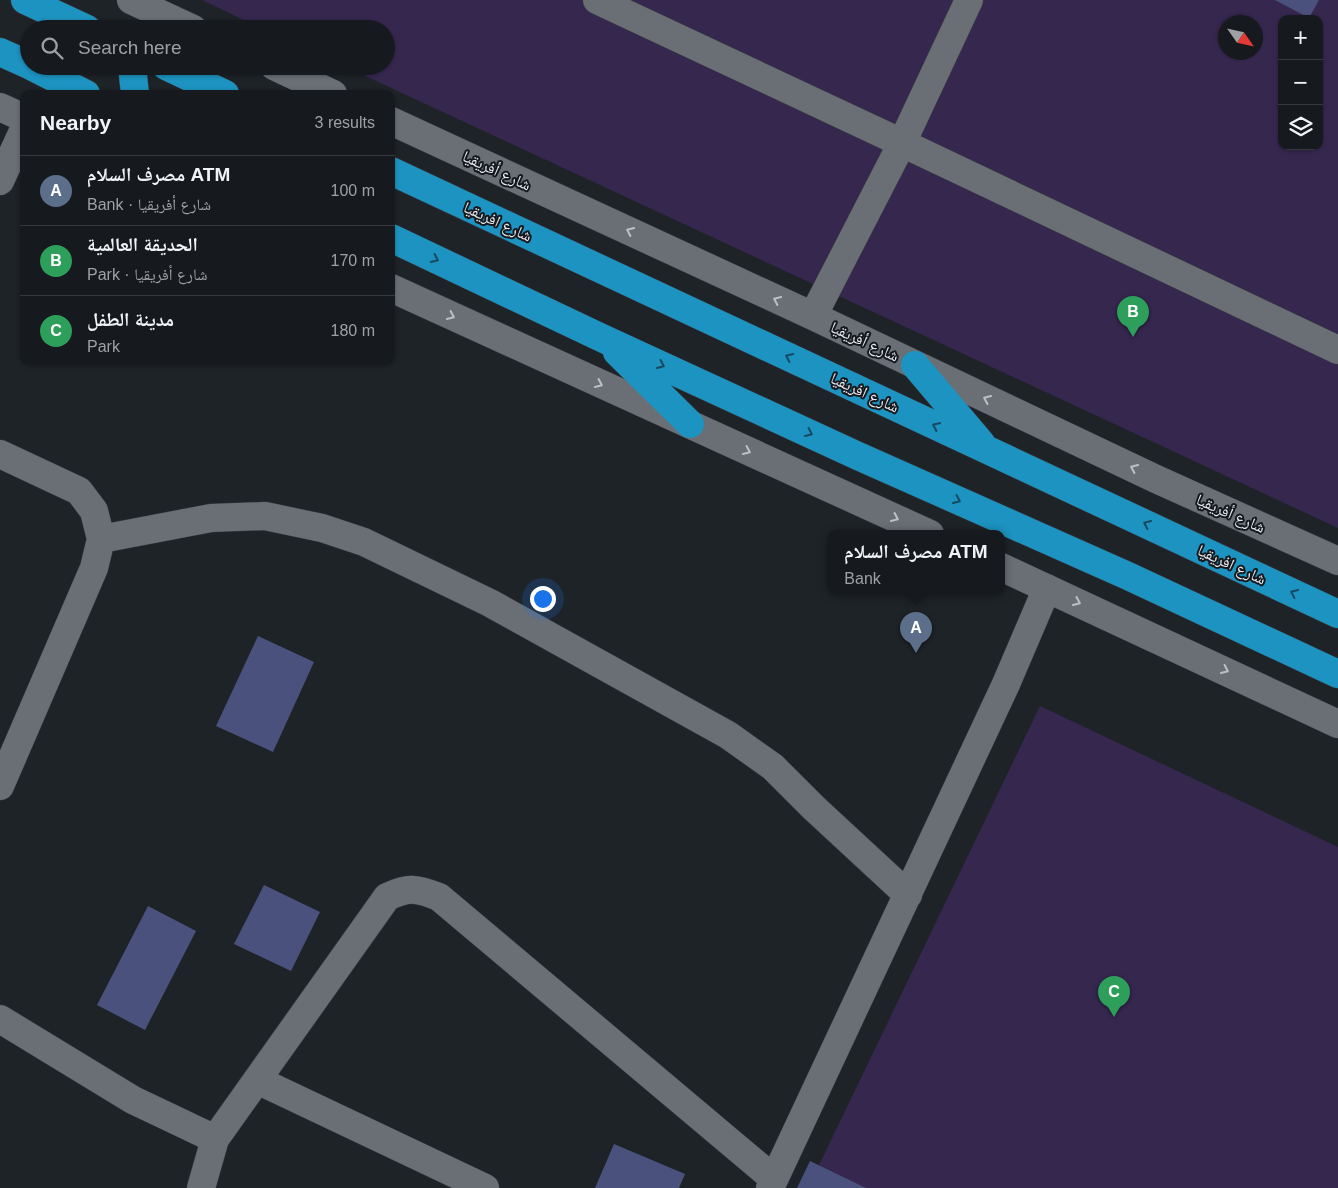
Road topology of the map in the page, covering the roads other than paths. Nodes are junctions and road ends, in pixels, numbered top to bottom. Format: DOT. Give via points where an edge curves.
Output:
graph roads {
  1 [pos="25,0"];
  2 [pos="131,0"];
  3 [pos="597,0"];
  4 [pos="969,0"];
  5 [pos="62,20"];
  6 [pos="174,20"];
  7 [pos="0,52"];
  8 [pos="20,60"];
  9 [pos="51,75"];
  10 [pos="133,75"];
  11 [pos="185,75"];
  12 [pos="293,75"];
  13 [pos="79,90"];
  14 [pos="135,90"];
  15 [pos="217,90"];
  16 [pos="325,90"];
  17 [pos="0,107"];
  18 [pos="20,116"];
  19 [pos="395,123"];
  20 [pos="20,138"];
  21 [pos="902,143"];
  22 [pos="395,173"];
  23 [pos="0,181"];
  24 [pos="395,240"];
  25 [pos="395,290"];
  26 [pos="813,316"];
  27 [pos="604,339"];
  28 [pos="1338,350"];
  29 [pos="916,365"];
  30 [pos="690,424"];
  31 [pos="985,448"];
  32 [pos="0,454"];
  33 [pos="921,530"];
  34 [pos="101,539"];
  35 [pos="1338,561"];
  36 [pos="1005,569"];
  37 [pos="1046,588"];
  38 [pos="1338,614"];
  39 [pos="1338,674"];
  40 [pos="1338,724"];
  41 [pos="0,786"];
  42 [pos="908,896"];
  43 [pos="0,1019"];
  44 [pos="257,1080"];
  45 [pos="215,1139"];
  46 [pos="772,1184"];
  47 [pos="201,1188"];
  48 [pos="485,1188"];
  1 -- 5 [label="highway"];
  2 -- 6 [label="street"];
  3 -- 21 [label="street"];
  4 -- 21 [label="street"];
  7 -- 8 [label="highway"];
  9 -- 13 [label="highway"];
  10 -- 14 [label="highway"];
  11 -- 15 [label="highway"];
  12 -- 16 [label="street"];
  17 -- 18 [label="street"];
  26 -- 19 [label="street, شارع أفريقيا, one-way"];
  20 -- 23 [label="street"];
  21 -- 26 [label="street"];
  21 -- 28 [label="street"];
  31 -- 22 [label="highway, شارع افريقيا, one-way"];
  24 -- 27 [label="highway, one-way"];
  25 -- 30 [label="street, one-way"];
  26 -- 29 [label="street, شارع أفريقيا"];
  27 -- 30 [label="highway"];
  27 -- 39 [label="highway, one-way"];
  29 -- 31 [label="highway"];
  35 -- 29 [label="street, شارع أفريقيا, one-way"];
  30 -- 33 [label="street, one-way"];
  38 -- 31 [label="highway, شارع افريقيا, one-way"];
  32 -- 34 [label="street" via="79,491 94,511"];
  34 -- 41 [label="street" via="94,568"];
  34 -- 42 [label="street" via="211,518 265,516 322,528 364,542 490,604 728,735 773,767"];
  36 -- 37 [label="street"];
  37 -- 40 [label="street, one-way"];
  37 -- 42 [label="street" via="1006,684"];
  42 -- 46 [label="street"];
  43 -- 45 [label="street" via="133,1100"];
  44 -- 45 [label="street"];
  44 -- 46 [label="street" via="387,898 404,890 420,889 439,897"];
  44 -- 48 [label="street"];
  45 -- 47 [label="street"];
}
